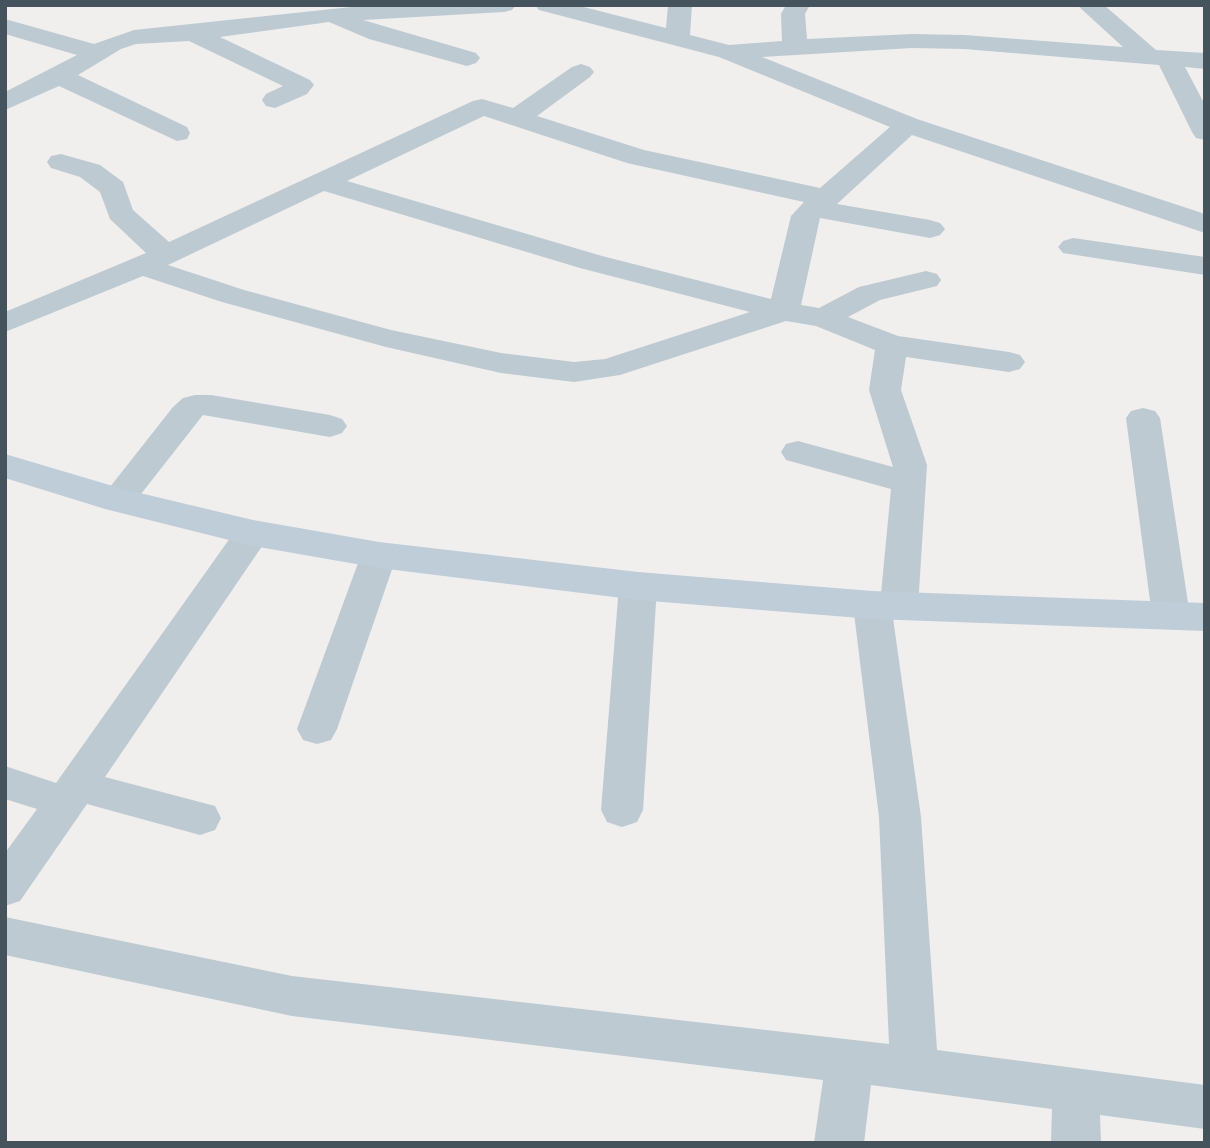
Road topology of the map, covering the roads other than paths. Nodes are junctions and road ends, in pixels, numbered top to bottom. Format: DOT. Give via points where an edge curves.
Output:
graph roads {
  1 [pos="505,5"];
  2 [pos="547,5"];
  3 [pos="680,5"];
  4 [pos="797,5"];
  5 [pos="1089,5"];
  6 [pos="326,15"];
  7 [pos="5,26"];
  8 [pos="193,33"];
  9 [pos="677,39"];
  10 [pos="795,46"];
  11 [pos="728,52"];
  12 [pos="98,53"];
  13 [pos="1158,57"];
  14 [pos="467,58"];
  15 [pos="1205,61"];
  16 [pos="581,72"];
  17 [pos="59,76"];
  18 [pos="8,98"];
  19 [pos="275,100"];
  20 [pos="517,117"];
  21 [pos="908,125"];
  22 [pos="177,132"];
  23 [pos="1205,132"];
  24 [pos="61,162"];
  25 [pos="321,183"];
  26 [pos="820,203"];
  27 [pos="1205,224"];
  28 [pos="930,229"];
  29 [pos="1073,247"];
  30 [pos="153,260"];
  31 [pos="1205,266"];
  32 [pos="926,280"];
  33 [pos="785,311"];
  34 [pos="823,318"];
  35 [pos="5,323"];
  36 [pos="892,345"];
  37 [pos="1009,362"];
  38 [pos="1143,418"];
  39 [pos="330,426"];
  40 [pos="797,452"];
  41 [pos="5,466"];
  42 [pos="909,483"];
  43 [pos="118,500"];
  44 [pos="253,533"];
  45 [pos="379,555"];
  46 [pos="638,586"];
  47 [pos="886,606"];
  48 [pos="1188,617"];
  49 [pos="317,729"];
  50 [pos="5,782"];
  51 [pos="73,794"];
  52 [pos="622,810"];
  53 [pos="200,818"];
  54 [pos="5,888"];
  55 [pos="5,936"];
  56 [pos="850,1061"];
  57 [pos="914,1069"];
  58 [pos="1076,1090"];
  59 [pos="1205,1107"];
  60 [pos="839,1143"];
  61 [pos="1076,1143"];
  1 -- 6 [label="street"];
  2 -- 9 [label="street"];
  3 -- 9 [label="street"];
  4 -- 10 [label="street" via="793,14"];
  5 -- 13 [label="street"];
  6 -- 8 [label="street"];
  6 -- 14 [label="street"];
  7 -- 12 [label="street"];
  8 -- 12 [label="street" via="134,37"];
  8 -- 19 [label="street" via="301,85"];
  9 -- 11 [label="street"];
  10 -- 11 [label="street"];
  10 -- 13 [label="street" via="912,41"];
  11 -- 21 [label="street"];
  12 -- 17 [label="street"];
  13 -- 15 [label="street"];
  13 -- 23 [label="street"];
  16 -- 20 [label="street"];
  17 -- 18 [label="street"];
  17 -- 22 [label="street"];
  20 -- 25 [label="street" via="488,108 474,109"];
  20 -- 26 [label="street" via="637,157"];
  21 -- 26 [label="street"];
  21 -- 27 [label="street"];
  24 -- 30 [label="street" via="90,171 113,188 120,213"];
  25 -- 30 [label="street"];
  25 -- 33 [label="street" via="591,262"];
  26 -- 28 [label="street"];
  26 -- 33 [label="street" via="802,225"];
  29 -- 31 [label="street"];
  30 -- 33 [label="street" via="233,296 386,338 501,363 574,372 619,365"];
  30 -- 35 [label="street"];
  32 -- 34 [label="street" via="870,293"];
  33 -- 34 [label="street"];
  34 -- 36 [label="street"];
  36 -- 37 [label="street"];
  36 -- 42 [label="street" via="887,402 909,465"];
  38 -- 48 [label="street"];
  39 -- 43 [label="street" via="195,405"];
  40 -- 42 [label="street"];
  41 -- 43 [label="street"];
  42 -- 47 [label="street"];
  43 -- 44 [label="street"];
  44 -- 45 [label="street"];
  44 -- 51 [label="street"];
  45 -- 46 [label="street"];
  45 -- 49 [label="street"];
  46 -- 47 [label="street"];
  46 -- 52 [label="street"];
  47 -- 48 [label="street"];
  47 -- 57 [label="street"];
  50 -- 51 [label="street"];
  51 -- 53 [label="street"];
  51 -- 54 [label="street"];
  55 -- 56 [label="street" via="292,996"];
  56 -- 57 [label="street"];
  56 -- 60 [label="street"];
  57 -- 58 [label="street"];
  58 -- 59 [label="street"];
  58 -- 61 [label="street"];
}
